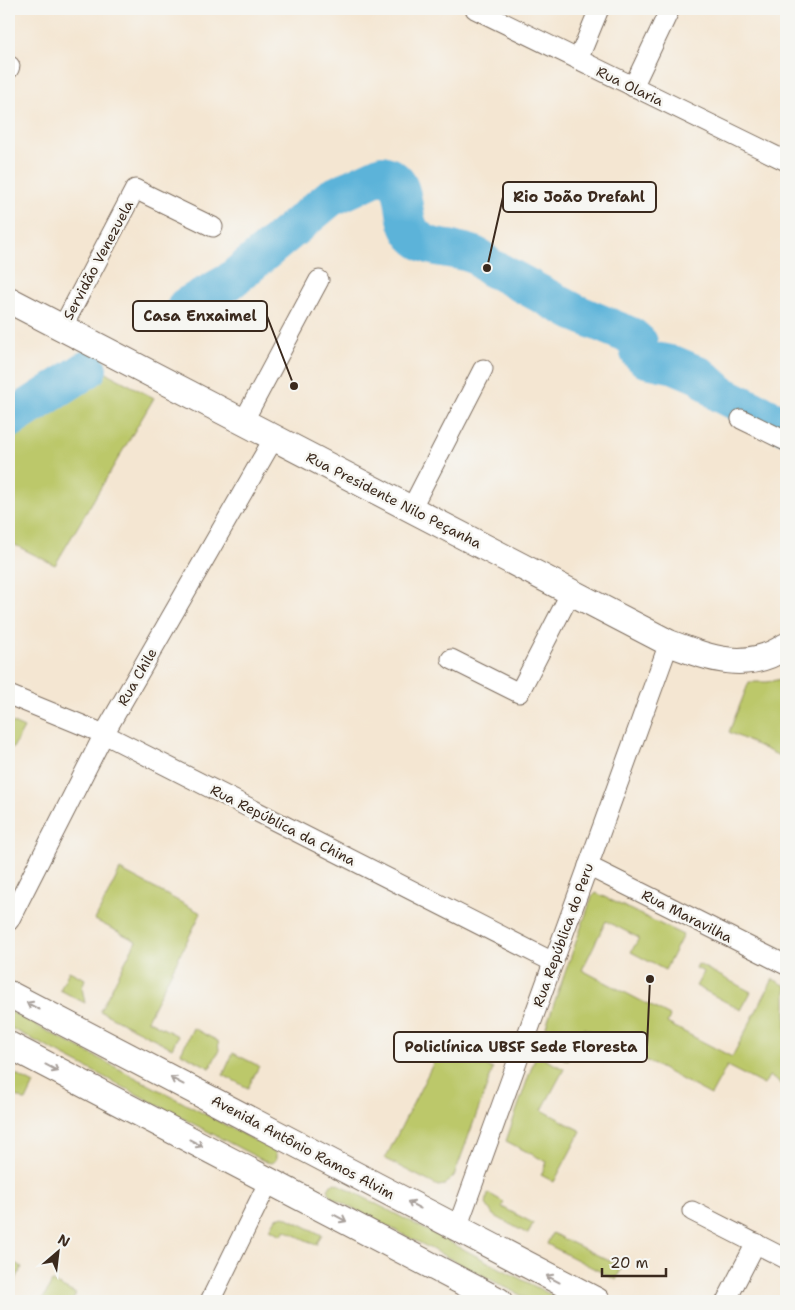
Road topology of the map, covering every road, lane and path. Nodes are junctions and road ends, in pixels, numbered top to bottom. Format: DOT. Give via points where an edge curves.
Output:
graph roads {
  1 [pos="475,9"];
  2 [pos="600,9"];
  3 [pos="670,9"];
  4 [pos="578,60"];
  5 [pos="633,87"];
  6 [pos="786,159"];
  7 [pos="213,227"];
  8 [pos="319,280"];
  9 [pos="9,300"];
  10 [pos="62,328"];
  11 [pos="483,369"];
  12 [pos="741,419"];
  13 [pos="243,422"];
  14 [pos="274,438"];
  15 [pos="786,441"];
  16 [pos="411,509"];
  17 [pos="570,592"];
  18 [pos="669,643"];
  19 [pos="786,646"];
  20 [pos="451,659"];
  21 [pos="9,695"];
  22 [pos="104,734"];
  23 [pos="588,866"];
  24 [pos="9,921"];
  25 [pos="553,962"];
  26 [pos="786,965"];
  27 [pos="9,994"];
  28 [pos="9,1046"];
  29 [pos="269,1181"];
  30 [pos="692,1210"];
  31 [pos="457,1228"];
  32 [pos="756,1244"];
  33 [pos="786,1259"];
  34 [pos="210,1301"];
  35 [pos="500,1301"];
  36 [pos="596,1301"];
  37 [pos="726,1301"];
  1 -- 4 [label="street, Rua Olaria"];
  2 -- 4 [label="street"];
  3 -- 5 [label="street"];
  4 -- 5 [label="street, Rua Olaria"];
  5 -- 6 [label="street, Rua Olaria"];
  7 -- 10 [label="street, Servidão Venezuela" via="136,189"];
  8 -- 13 [label="street"];
  9 -- 10 [label="street, Rua Presidente Nilo Peçanha"];
  10 -- 13 [label="street, Rua Presidente Nilo Peçanha"];
  11 -- 16 [label="street"];
  12 -- 15 [label="street"];
  13 -- 14 [label="street, Rua Presidente Nilo Peçanha"];
  14 -- 16 [label="street, Rua Presidente Nilo Peçanha"];
  14 -- 22 [label="street, Rua Chile"];
  16 -- 17 [label="street, Rua Presidente Nilo Peçanha"];
  17 -- 18 [label="street, Rua Presidente Nilo Peçanha"];
  17 -- 20 [label="street" via="519,693"];
  18 -- 19 [label="street, Rua Presidente Nilo Peçanha" via="730,662 758,658"];
  18 -- 23 [label="street, Rua República do Peru"];
  21 -- 22 [label="street, Rua República da China"];
  22 -- 24 [label="street, Rua Chile"];
  22 -- 25 [label="street, Rua República da China"];
  23 -- 25 [label="street, Rua República do Peru"];
  23 -- 26 [label="street, Rua Maravilha"];
  25 -- 31 [label="street, Rua República do Peru"];
  31 -- 27 [label="street, Avenida Antônio Ramos Alvim, one-way"];
  28 -- 29 [label="street, one-way"];
  29 -- 34 [label="street"];
  29 -- 35 [label="street, one-way"];
  30 -- 32 [label="street"];
  36 -- 31 [label="street, Avenida Antônio Ramos Alvim, one-way"];
  32 -- 33 [label="street"];
  32 -- 37 [label="street"];
}
